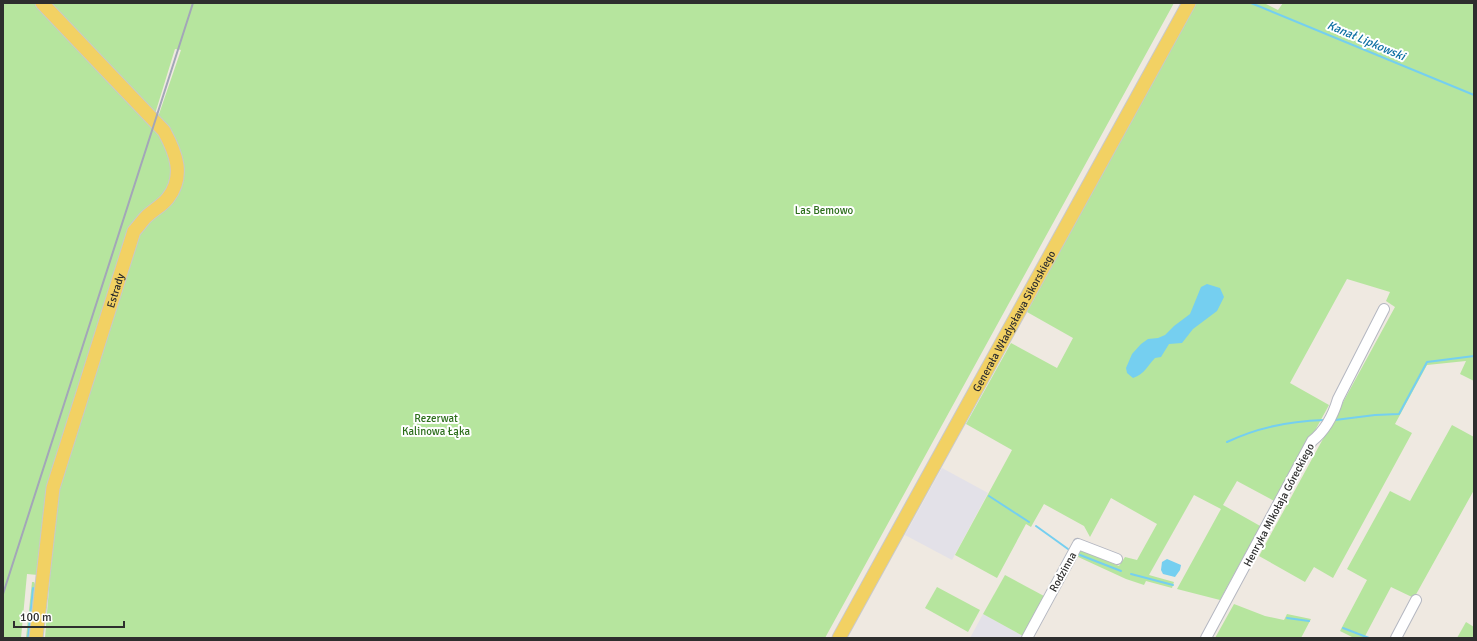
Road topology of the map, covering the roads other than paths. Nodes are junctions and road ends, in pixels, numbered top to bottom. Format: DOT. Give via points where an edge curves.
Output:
graph roads {
  1 [pos="42,3"];
  2 [pos="1189,3"];
  3 [pos="1384,309"];
  4 [pos="1117,560"];
  5 [pos="1416,600"];
  6 [pos="36,638"];
  7 [pos="839,638"];
  8 [pos="1027,638"];
  9 [pos="1206,638"];
  10 [pos="1396,638"];
  1 -- 6 [label="main road, Estrady" via="164,131 174,150 178,168 175,186 167,199 134,231 53,488"];
  2 -- 7 [label="main road, Generała Władysława Sikorskiego"];
  3 -- 9 [label="street, Henryka Mikołaja Góreckiego" via="1326,427 1312,441"];
  4 -- 8 [label="street, Rodzinna" via="1078,544"];
  5 -- 10 [label="street"];
}
